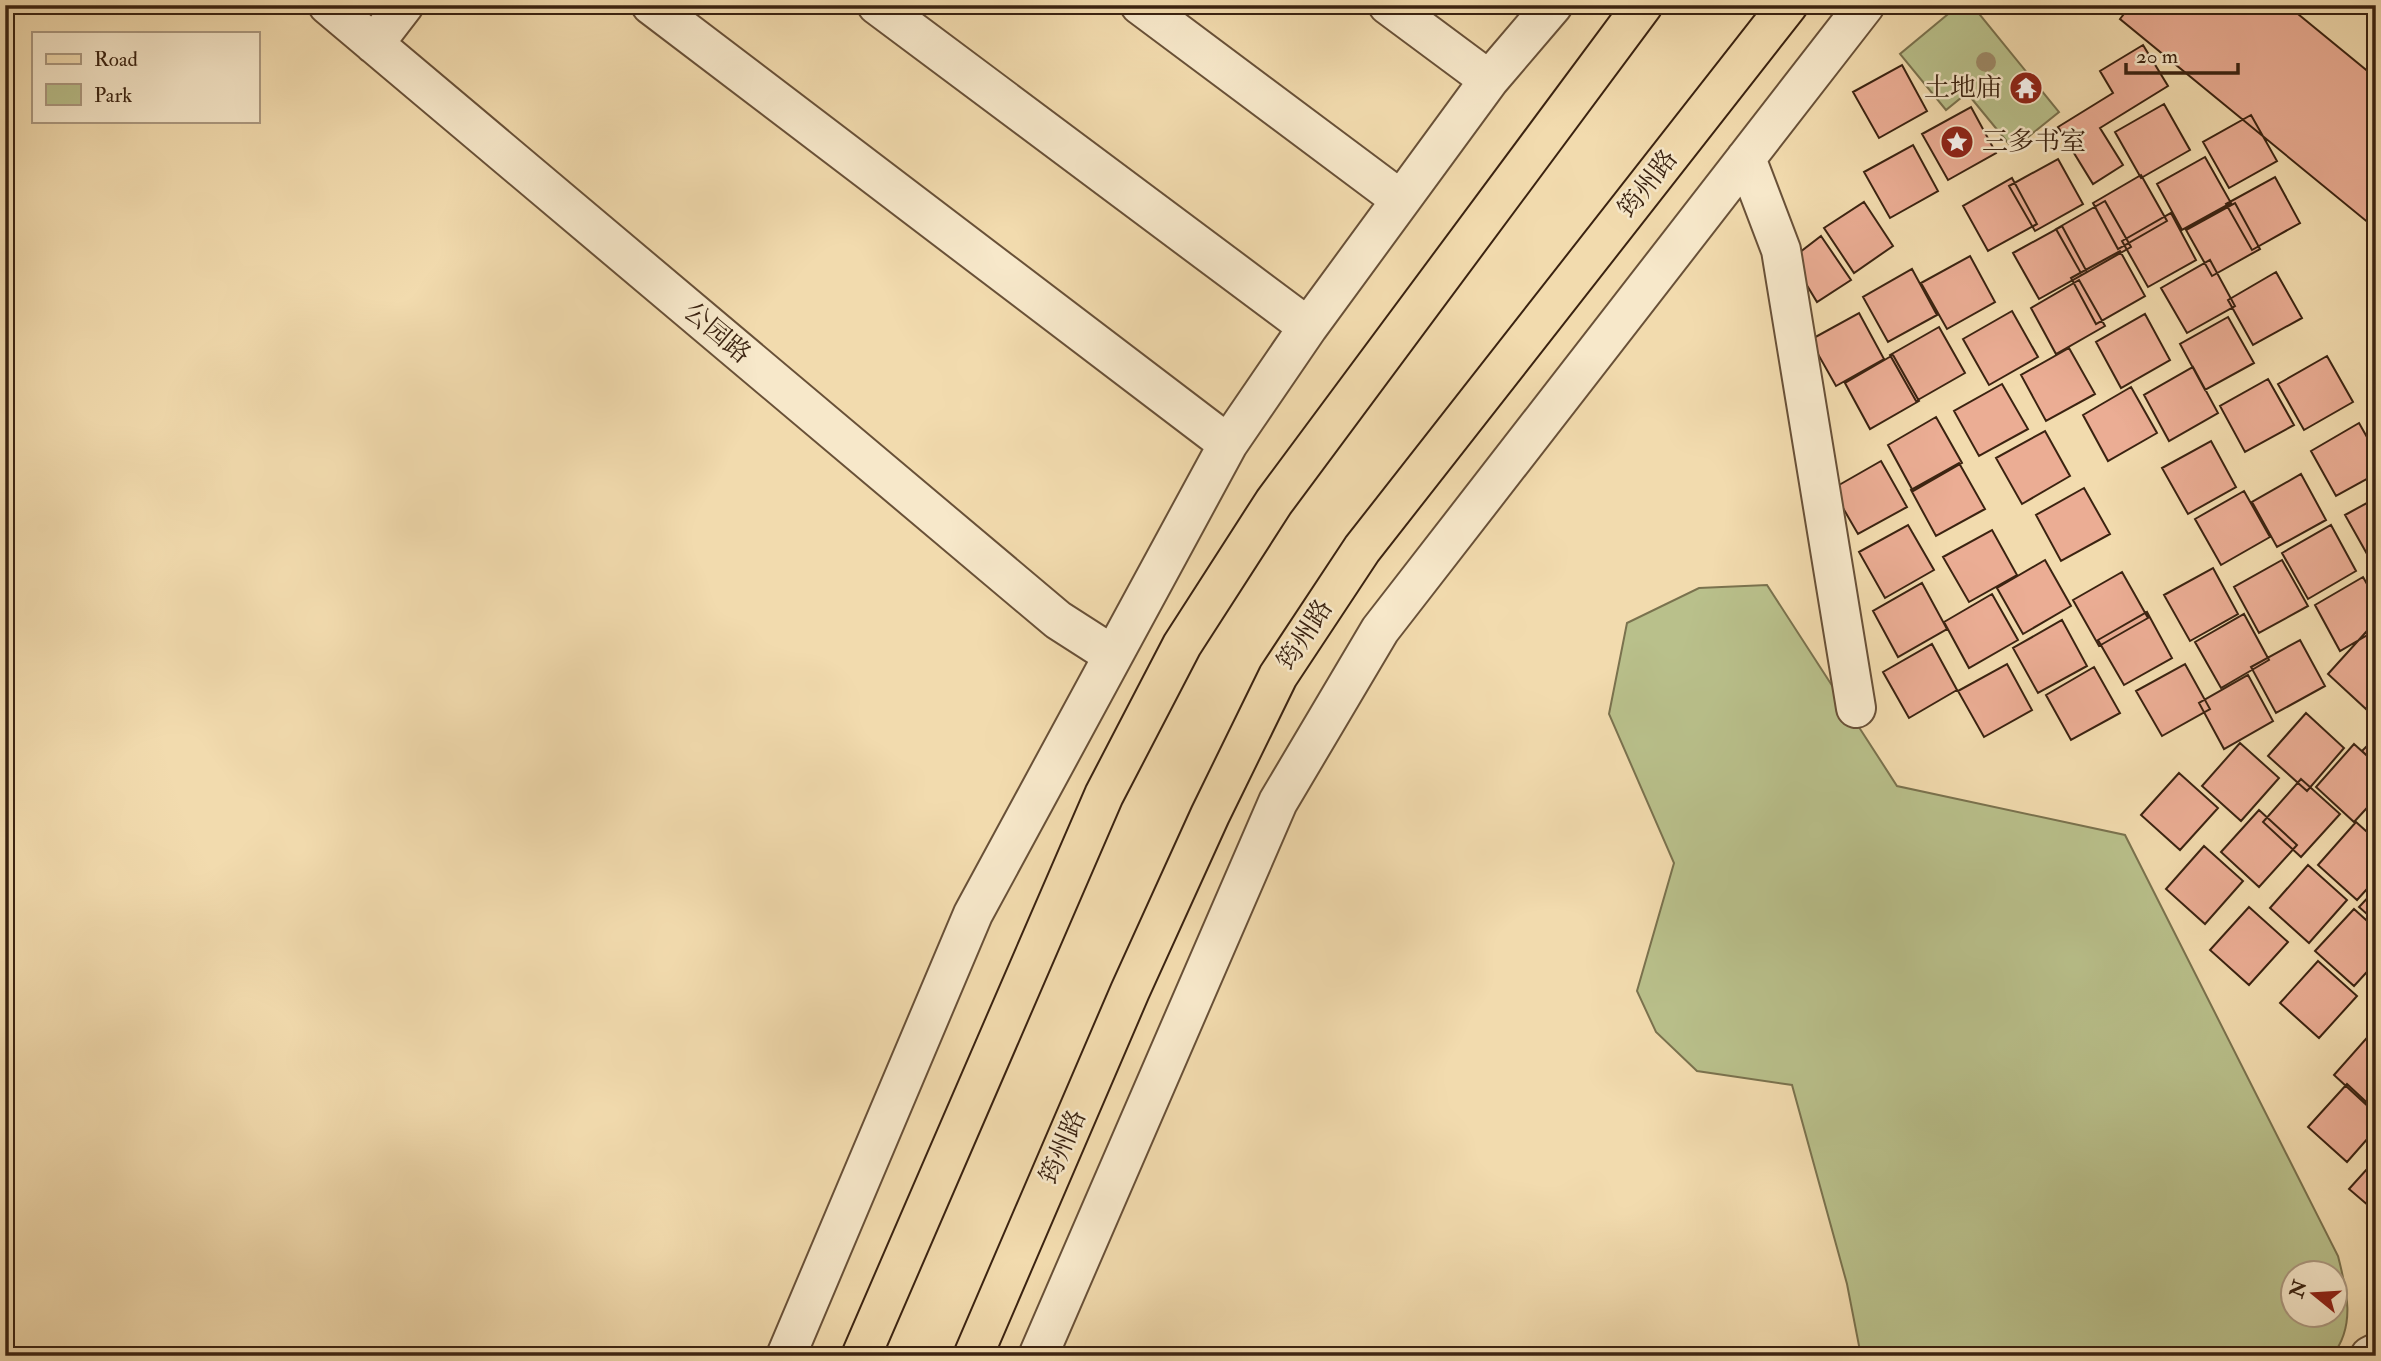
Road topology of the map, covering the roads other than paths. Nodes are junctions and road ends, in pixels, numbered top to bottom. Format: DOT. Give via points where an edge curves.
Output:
graph roads {
  1 [pos="328,5"];
  2 [pos="404,5"];
  3 [pos="651,5"];
  4 [pos="877,5"];
  5 [pos="1140,5"];
  6 [pos="1388,5"];
  7 [pos="1553,5"];
  8 [pos="1643,5"];
  9 [pos="1865,5"];
  10 [pos="1788,8"];
  11 [pos="374,44"];
  12 [pos="1489,80"];
  13 [pos="1746,158"];
  14 [pos="1401,200"];
  15 [pos="1308,327"];
  16 [pos="1228,444"];
  17 [pos="1111,654"];
  18 [pos="1856,708"];
  19 [pos="2376,1353"];
  20 [pos="786,1356"];
  21 [pos="861,1356"];
  22 [pos="973,1356"];
  23 [pos="1038,1356"];
  24 [pos="2370,1356"];
  1 -- 11 [label="street, 公园路"];
  2 -- 11 [label="street"];
  3 -- 16 [label="street"];
  4 -- 15 [label="street"];
  5 -- 14 [label="street"];
  6 -- 12 [label="street"];
  7 -- 12 [label="street"];
  8 -- 21 [label="main road" via="1274,502 1182,645 1104,795"];
  9 -- 13 [label="street"];
  10 -- 22 [label="main road, 筠州路" via="1362,549 1278,676 1135,978"];
  11 -- 17 [label="street, 公园路" via="1058,620"];
  12 -- 14 [label="street"];
  13 -- 18 [label="street" via="1781,250"];
  13 -- 23 [label="street" via="1380,631 1278,802"];
  14 -- 15 [label="street"];
  15 -- 16 [label="street"];
  16 -- 17 [label="street"];
  17 -- 20 [label="street" via="973,914"];
  19 -- 24 [label="street"];
}
